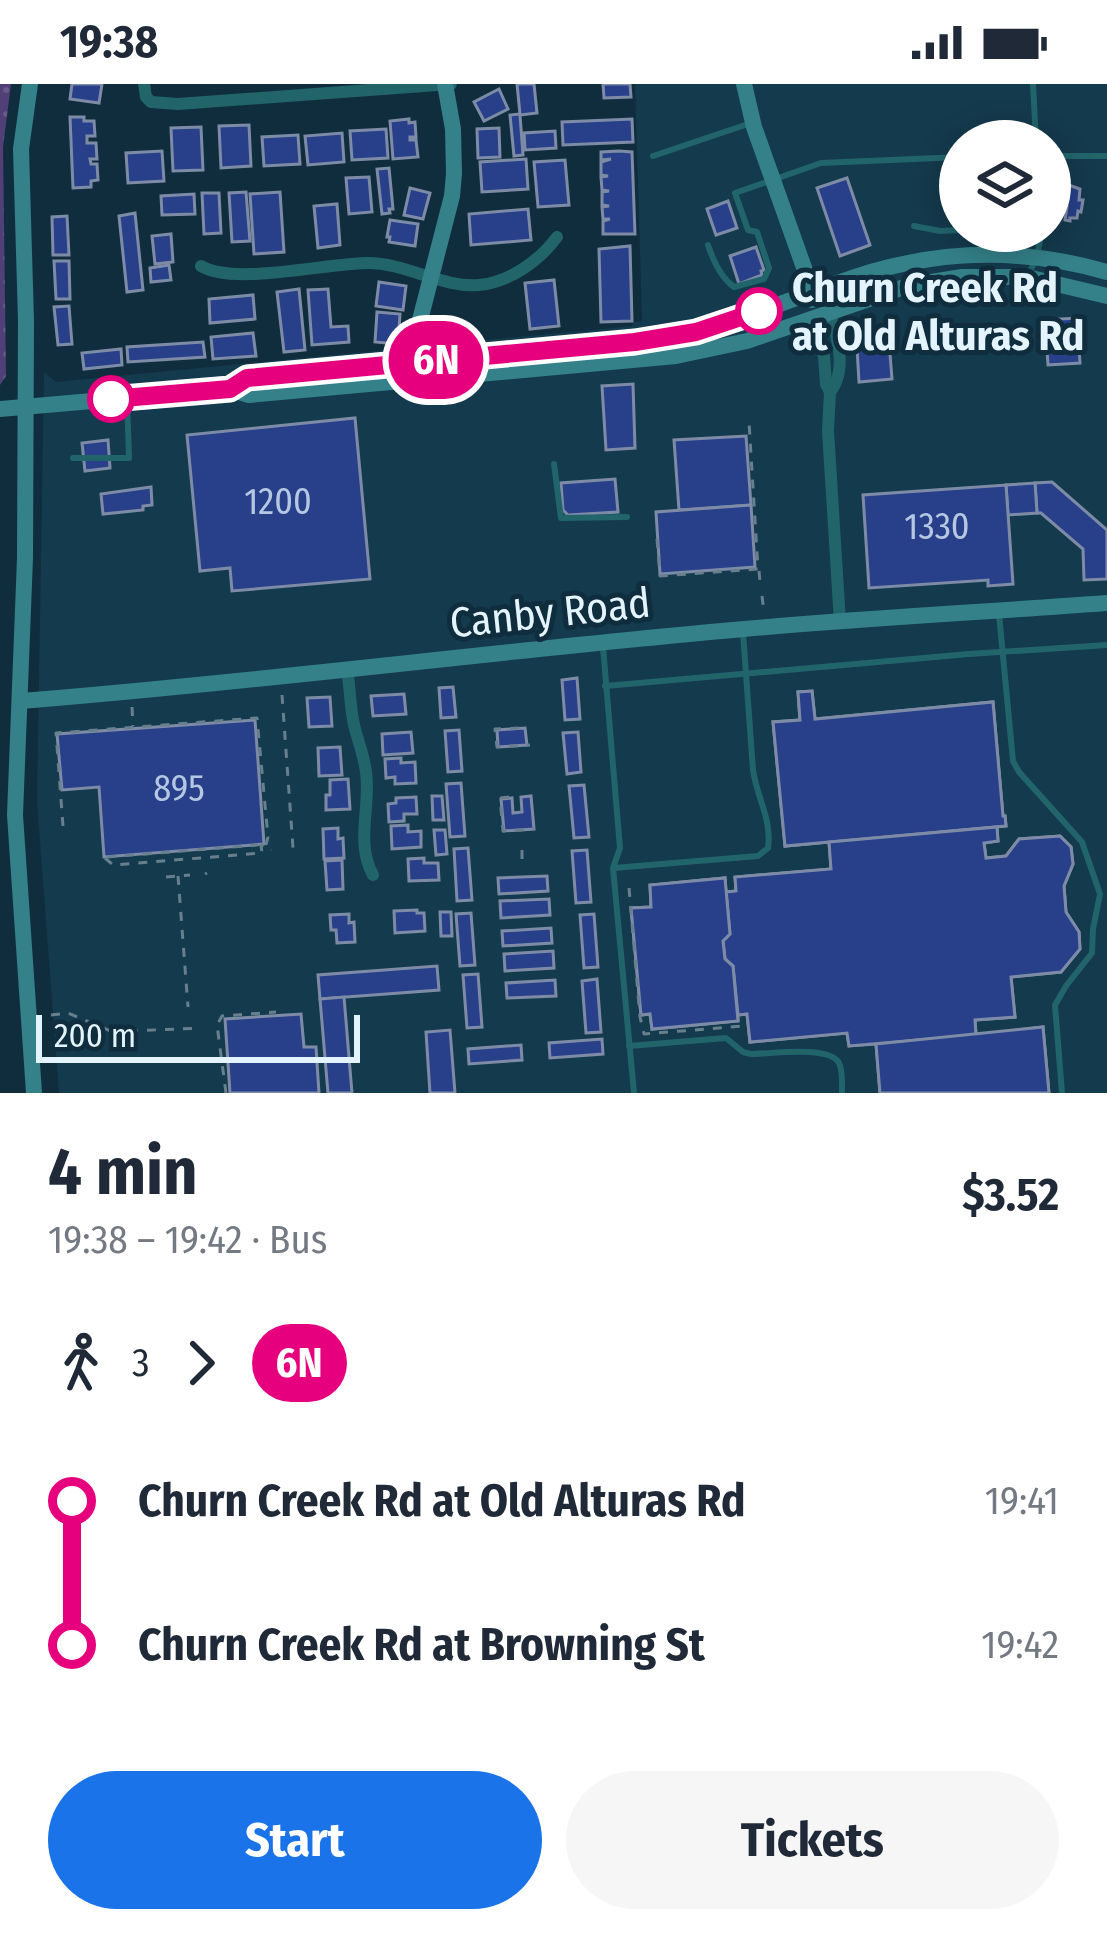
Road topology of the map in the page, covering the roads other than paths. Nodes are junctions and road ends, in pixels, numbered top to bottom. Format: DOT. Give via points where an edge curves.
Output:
graph roads {
  1 [pos="30,84"];
  2 [pos="144,84"];
  3 [pos="743,84"];
  4 [pos="1033,84"];
  5 [pos="447,85"];
  6 [pos="1035,120"];
  7 [pos="753,122"];
  8 [pos="1071,155"];
  9 [pos="652,156"];
  10 [pos="1107,156"];
  11 [pos="939,158"];
  12 [pos="772,180"];
  13 [pos="914,226"];
  14 [pos="939,231"];
  15 [pos="557,237"];
  16 [pos="708,245"];
  17 [pos="1030,252"];
  18 [pos="1033,252"];
  19 [pos="1031,256"];
  20 [pos="201,266"];
  21 [pos="1107,272"];
  22 [pos="430,275"];
  23 [pos="1027,277"];
  24 [pos="812,293"];
  25 [pos="1107,296"];
  26 [pos="820,314"];
  27 [pos="417,371"];
  28 [pos="127,398"];
  29 [pos="25,406"];
  30 [pos="0,410"];
  31 [pos="73,458"];
  32 [pos="554,464"];
  33 [pos="627,517"];
  34 [pos="1107,603"];
  35 [pos="999,611"];
  36 [pos="840,622"];
  37 [pos="742,629"];
  38 [pos="603,644"];
  39 [pos="1107,645"];
  40 [pos="1002,653"];
  41 [pos="347,668"];
  42 [pos="746,675"];
  43 [pos="605,686"];
  44 [pos="0,700"];
  45 [pos="21,700"];
  46 [pos="613,868"];
  47 [pos="373,875"];
  48 [pos="1107,881"];
  49 [pos="1096,882"];
  50 [pos="1103,907"];
  51 [pos="629,1046"];
  52 [pos="34,1093"];
  53 [pos="634,1093"];
  54 [pos="842,1093"];
  55 [pos="1063,1093"];
  1 -- 29 [label="street" via="21,149"];
  2 -- 5 [label="street" via="156,104"];
  3 -- 7 [label="street"];
  4 -- 6 [label="lane"];
  5 -- 22 [label="street" via="454,174"];
  7 -- 9 [label="lane"];
  7 -- 12 [label="street"];
  8 -- 10 [label="lane"];
  11 -- 12 [label="lane" via="821,163"];
  12 -- 16 [label="lane" via="734,193 748,230 757,232 767,275 730,286"];
  12 -- 24 [label="street"];
  13 -- 14 [label="lane"];
  15 -- 22 [label="street" via="529,265 494,282"];
  17 -- 19 [label="lane"];
  18 -- 19 [label="lane"];
  19 -- 21 [label="street"];
  19 -- 23 [label="lane"];
  19 -- 24 [label="street" via="914,261"];
  20 -- 22 [label="street" via="226,275 370,263"];
  22 -- 27 [label="street"];
  23 -- 25 [label="street"];
  23 -- 26 [label="street" via="907,286"];
  24 -- 26 [label="street"];
  24 -- 27 [label="street" via="678,336"];
  26 -- 27 [label="street" via="676,356"];
  26 -- 36 [label="street"];
  27 -- 28 [label="street" via="250,395 230,389"];
  28 -- 29 [label="street"];
  28 -- 31 [label="lane" via="130,458"];
  29 -- 30 [label="street"];
  29 -- 45 [label="street"];
  32 -- 33 [label="lane" via="560,518"];
  34 -- 35 [label="street, Canby Road"];
  35 -- 36 [label="street, Canby Road"];
  35 -- 40 [label="lane"];
  36 -- 37 [label="street, Canby Road"];
  37 -- 38 [label="street, Canby Road"];
  37 -- 42 [label="lane"];
  38 -- 41 [label="street, Canby Road"];
  38 -- 43 [label="lane"];
  39 -- 40 [label="lane"];
  40 -- 42 [label="lane"];
  40 -- 49 [label="lane" via="1013,761 1081,841"];
  41 -- 45 [label="street, Canby Road"];
  41 -- 47 [label="street"];
  42 -- 43 [label="lane"];
  42 -- 46 [label="lane" via="766,850"];
  43 -- 46 [label="lane" via="620,848"];
  44 -- 45 [label="street, Canby Road"];
  45 -- 52 [label="street" via="15,815"];
  46 -- 51 [label="lane"];
  48 -- 49 [label="lane"];
  49 -- 50 [label="lane"];
  50 -- 55 [label="lane" via="1092,953 1055,1005"];
  51 -- 53 [label="lane"];
  51 -- 54 [label="lane" via="725,1038 751,1054 824,1052 840,1066"];
}
